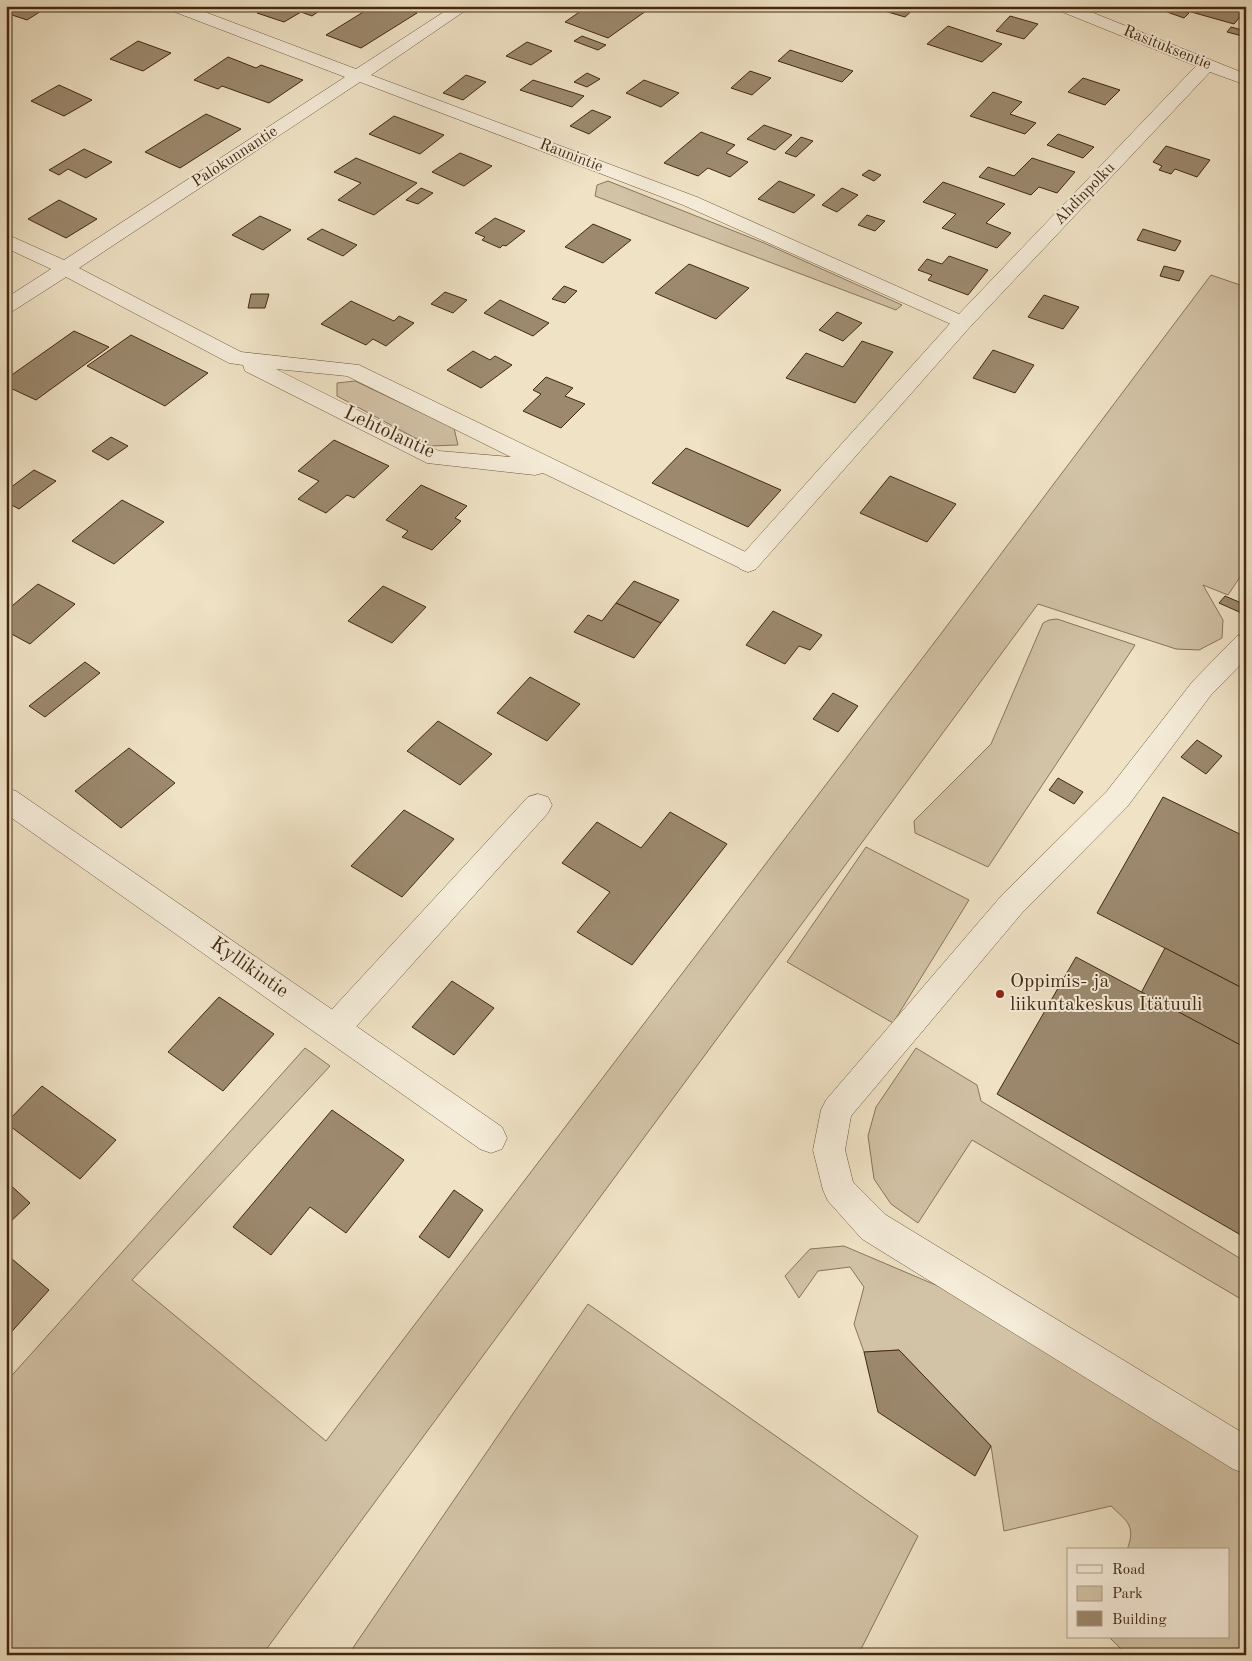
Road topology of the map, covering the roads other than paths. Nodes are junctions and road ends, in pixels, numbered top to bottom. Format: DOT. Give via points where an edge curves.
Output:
graph roads {
  1 [pos="173,6"];
  2 [pos="464,6"];
  3 [pos="1061,6"];
  4 [pos="1208,64"];
  5 [pos="358,76"];
  6 [pos="1246,80"];
  7 [pos="6,240"];
  8 [pos="66,268"];
  9 [pos="6,307"];
  10 [pos="962,323"];
  11 [pos="236,358"];
  12 [pos="553,469"];
  13 [pos="748,563"];
  14 [pos="1246,643"];
  15 [pos="6,799"];
  16 [pos="538,805"];
  17 [pos="335,1028"];
  18 [pos="491,1138"];
  19 [pos="1246,1456"];
  1 -- 5 [label="street, Raunintie"];
  2 -- 5 [label="street, Palokunnantie"];
  3 -- 4 [label="street, Rasituksentie"];
  4 -- 6 [label="street, Rasituksentie"];
  4 -- 10 [label="street, Ahdinpolku"];
  5 -- 8 [label="street, Palokunnantie"];
  5 -- 10 [label="street, Raunintie" via="690,201"];
  7 -- 8 [label="street, Lehtolantie"];
  8 -- 9 [label="street, Palokunnantie"];
  8 -- 11 [label="street, Lehtolantie"];
  10 -- 13 [label="street, Ahdinpolku"];
  11 -- 12 [label="street, Lehtolantie" via="351,370"];
  11 -- 12 [label="street, Lehtolantie" via="435,458"];
  12 -- 13 [label="street, Lehtolantie"];
  14 -- 19 [label="street" via="1202,688 1118,799 1012,904 837,1110 829,1150 839,1190 874,1227"];
  15 -- 17 [label="street, Kyllikintie"];
  16 -- 17 [label="street"];
  17 -- 18 [label="street, Kyllikintie"];
}
